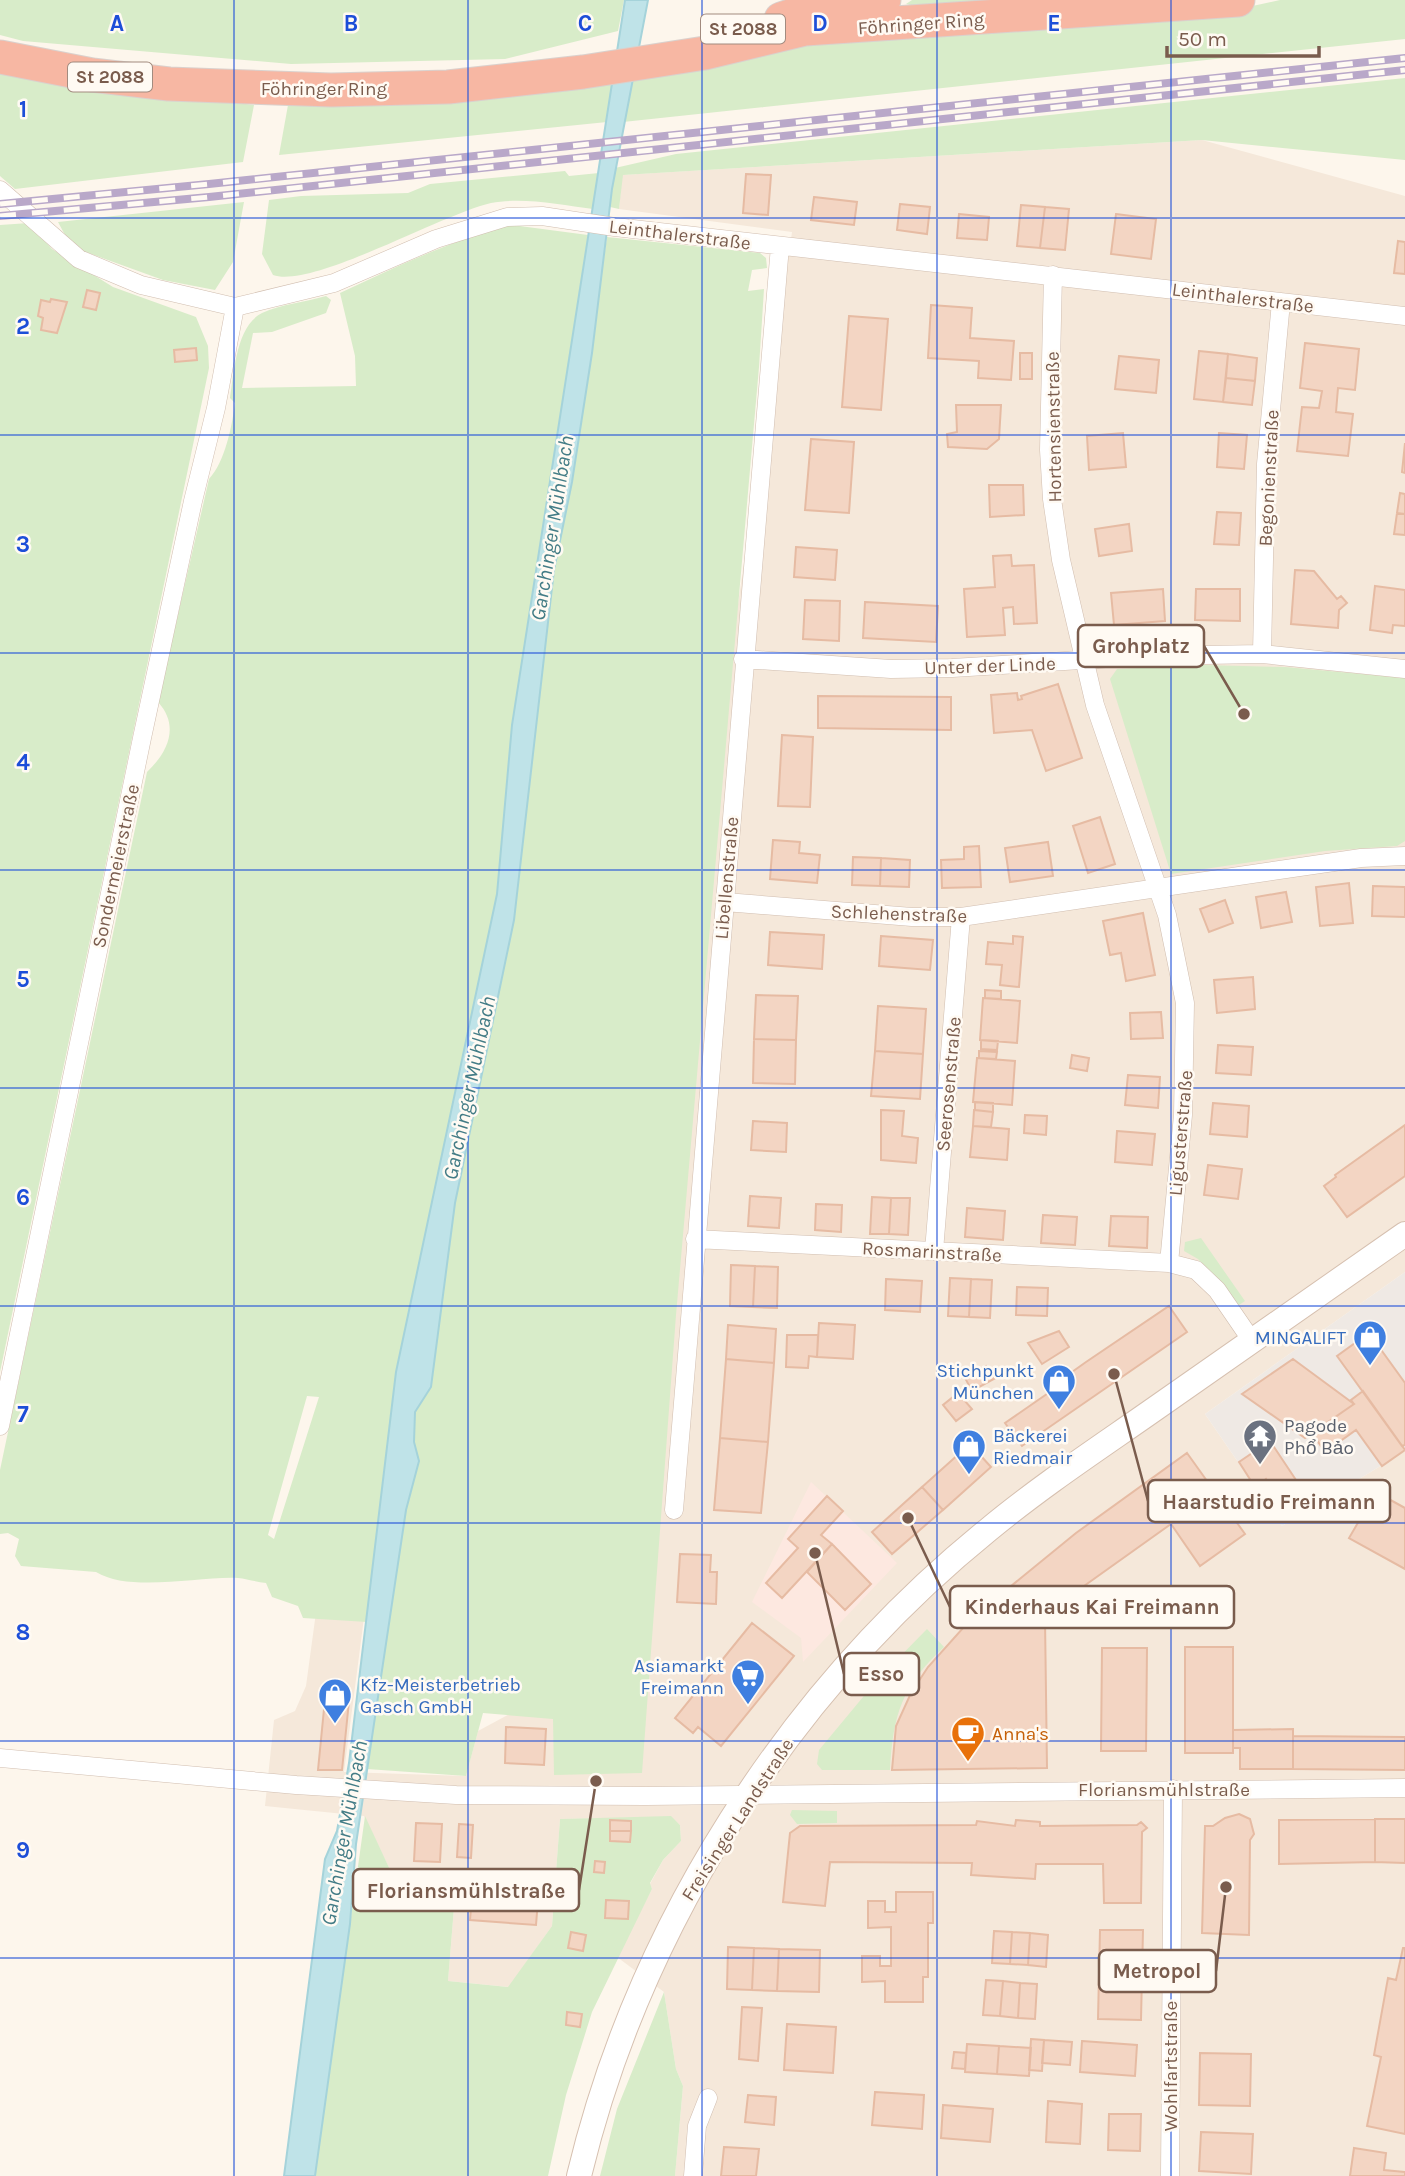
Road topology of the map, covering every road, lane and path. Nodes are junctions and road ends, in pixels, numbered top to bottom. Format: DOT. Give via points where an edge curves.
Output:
graph roads {
  1 [pos="838,0"];
  2 [pos="884,0"];
  3 [pos="1238,0"];
  4 [pos="805,29"];
  5 [pos="0,57"];
  6 [pos="649,61"];
  7 [pos="0,190"];
  8 [pos="780,246"];
  9 [pos="1053,275"];
  10 [pos="1281,302"];
  11 [pos="235,307"];
  12 [pos="1405,316"];
  13 [pos="1262,654"];
  14 [pos="743,659"];
  15 [pos="1082,661"];
  16 [pos="1405,669"];
  17 [pos="1405,856"];
  18 [pos="1156,888"];
  19 [pos="724,902"];
  20 [pos="961,917"];
  21 [pos="1405,1234"];
  22 [pos="695,1239"];
  23 [pos="934,1251"];
  24 [pos="1169,1263"];
  25 [pos="1252,1341"];
  26 [pos="0,1426"];
  27 [pos="674,1510"];
  28 [pos="0,1758"];
  29 [pos="1405,1788"];
  30 [pos="1173,1789"];
  31 [pos="748,1794"];
  32 [pos="708,2098"];
  33 [pos="579,2176"];
  34 [pos="693,2176"];
  35 [pos="1170,2176"];
  1 -- 6 [label="highway, Föhringer Ring / St 2088"];
  2 -- 4 [label="highway"];
  3 -- 4 [label="highway, Föhringer Ring / St 2088"];
  4 -- 6 [label="highway, Föhringer Ring / St 2088" via="743,46"];
  5 -- 6 [label="highway, Föhringer Ring / St 2088" via="92,75 222,87 331,90 448,87"];
  7 -- 11 [label="street, Leinthalerstraße" via="79,259 141,285"];
  8 -- 9 [label="street, Leinthalerstraße"];
  8 -- 11 [label="street, Leinthalerstraße" via="542,216 507,217 436,239 334,283"];
  8 -- 14 [label="street, Libellenstraße"];
  9 -- 10 [label="street, Leinthalerstraße"];
  9 -- 15 [label="street, Hortensienstraße" via="1052,499"];
  10 -- 12 [label="street, Leinthalerstraße"];
  10 -- 13 [label="street, Begonienstraße" via="1266,464"];
  11 -- 26 [label="street, Sondermeierstraße"];
  13 -- 15 [label="street, Unter der Linde"];
  13 -- 16 [label="street, Unter der Linde"];
  14 -- 15 [label="street, Unter der Linde" via="891,669"];
  14 -- 19 [label="street, Libellenstraße"];
  15 -- 18 [label="street, Hortensienstraße"];
  17 -- 18 [label="street, Schlehenstraße" via="1361,858"];
  18 -- 20 [label="street, Schlehenstraße"];
  18 -- 24 [label="street, Ligusterstraße" via="1167,915 1185,1003 1183,1115"];
  19 -- 20 [label="street, Schlehenstraße"];
  19 -- 22 [label="street, Libellenstraße"];
  20 -- 23 [label="street, Seerosenstraße"];
  21 -- 25 [label="main road, Freisinger Landstraße"];
  22 -- 23 [label="street, Rosmarinstraße"];
  22 -- 27 [label="street, Libellenstraße"];
  23 -- 24 [label="street, Rosmarinstraße"];
  24 -- 25 [label="street" via="1196,1270 1217,1290"];
  25 -- 31 [label="main road, Freisinger Landstraße" via="986,1531 867,1643 798,1724"];
  28 -- 31 [label="street, Floriansmühlstraße" via="370,1790 569,1797"];
  29 -- 30 [label="street, Floriansmühlstraße"];
  30 -- 31 [label="street, Floriansmühlstraße"];
  30 -- 35 [label="street, Wohlfartstraße"];
  31 -- 33 [label="main road, Freisinger Landstraße" via="678,1912 646,1977 608,2074"];
  32 -- 34 [label="street" via="697,2126"];
}
